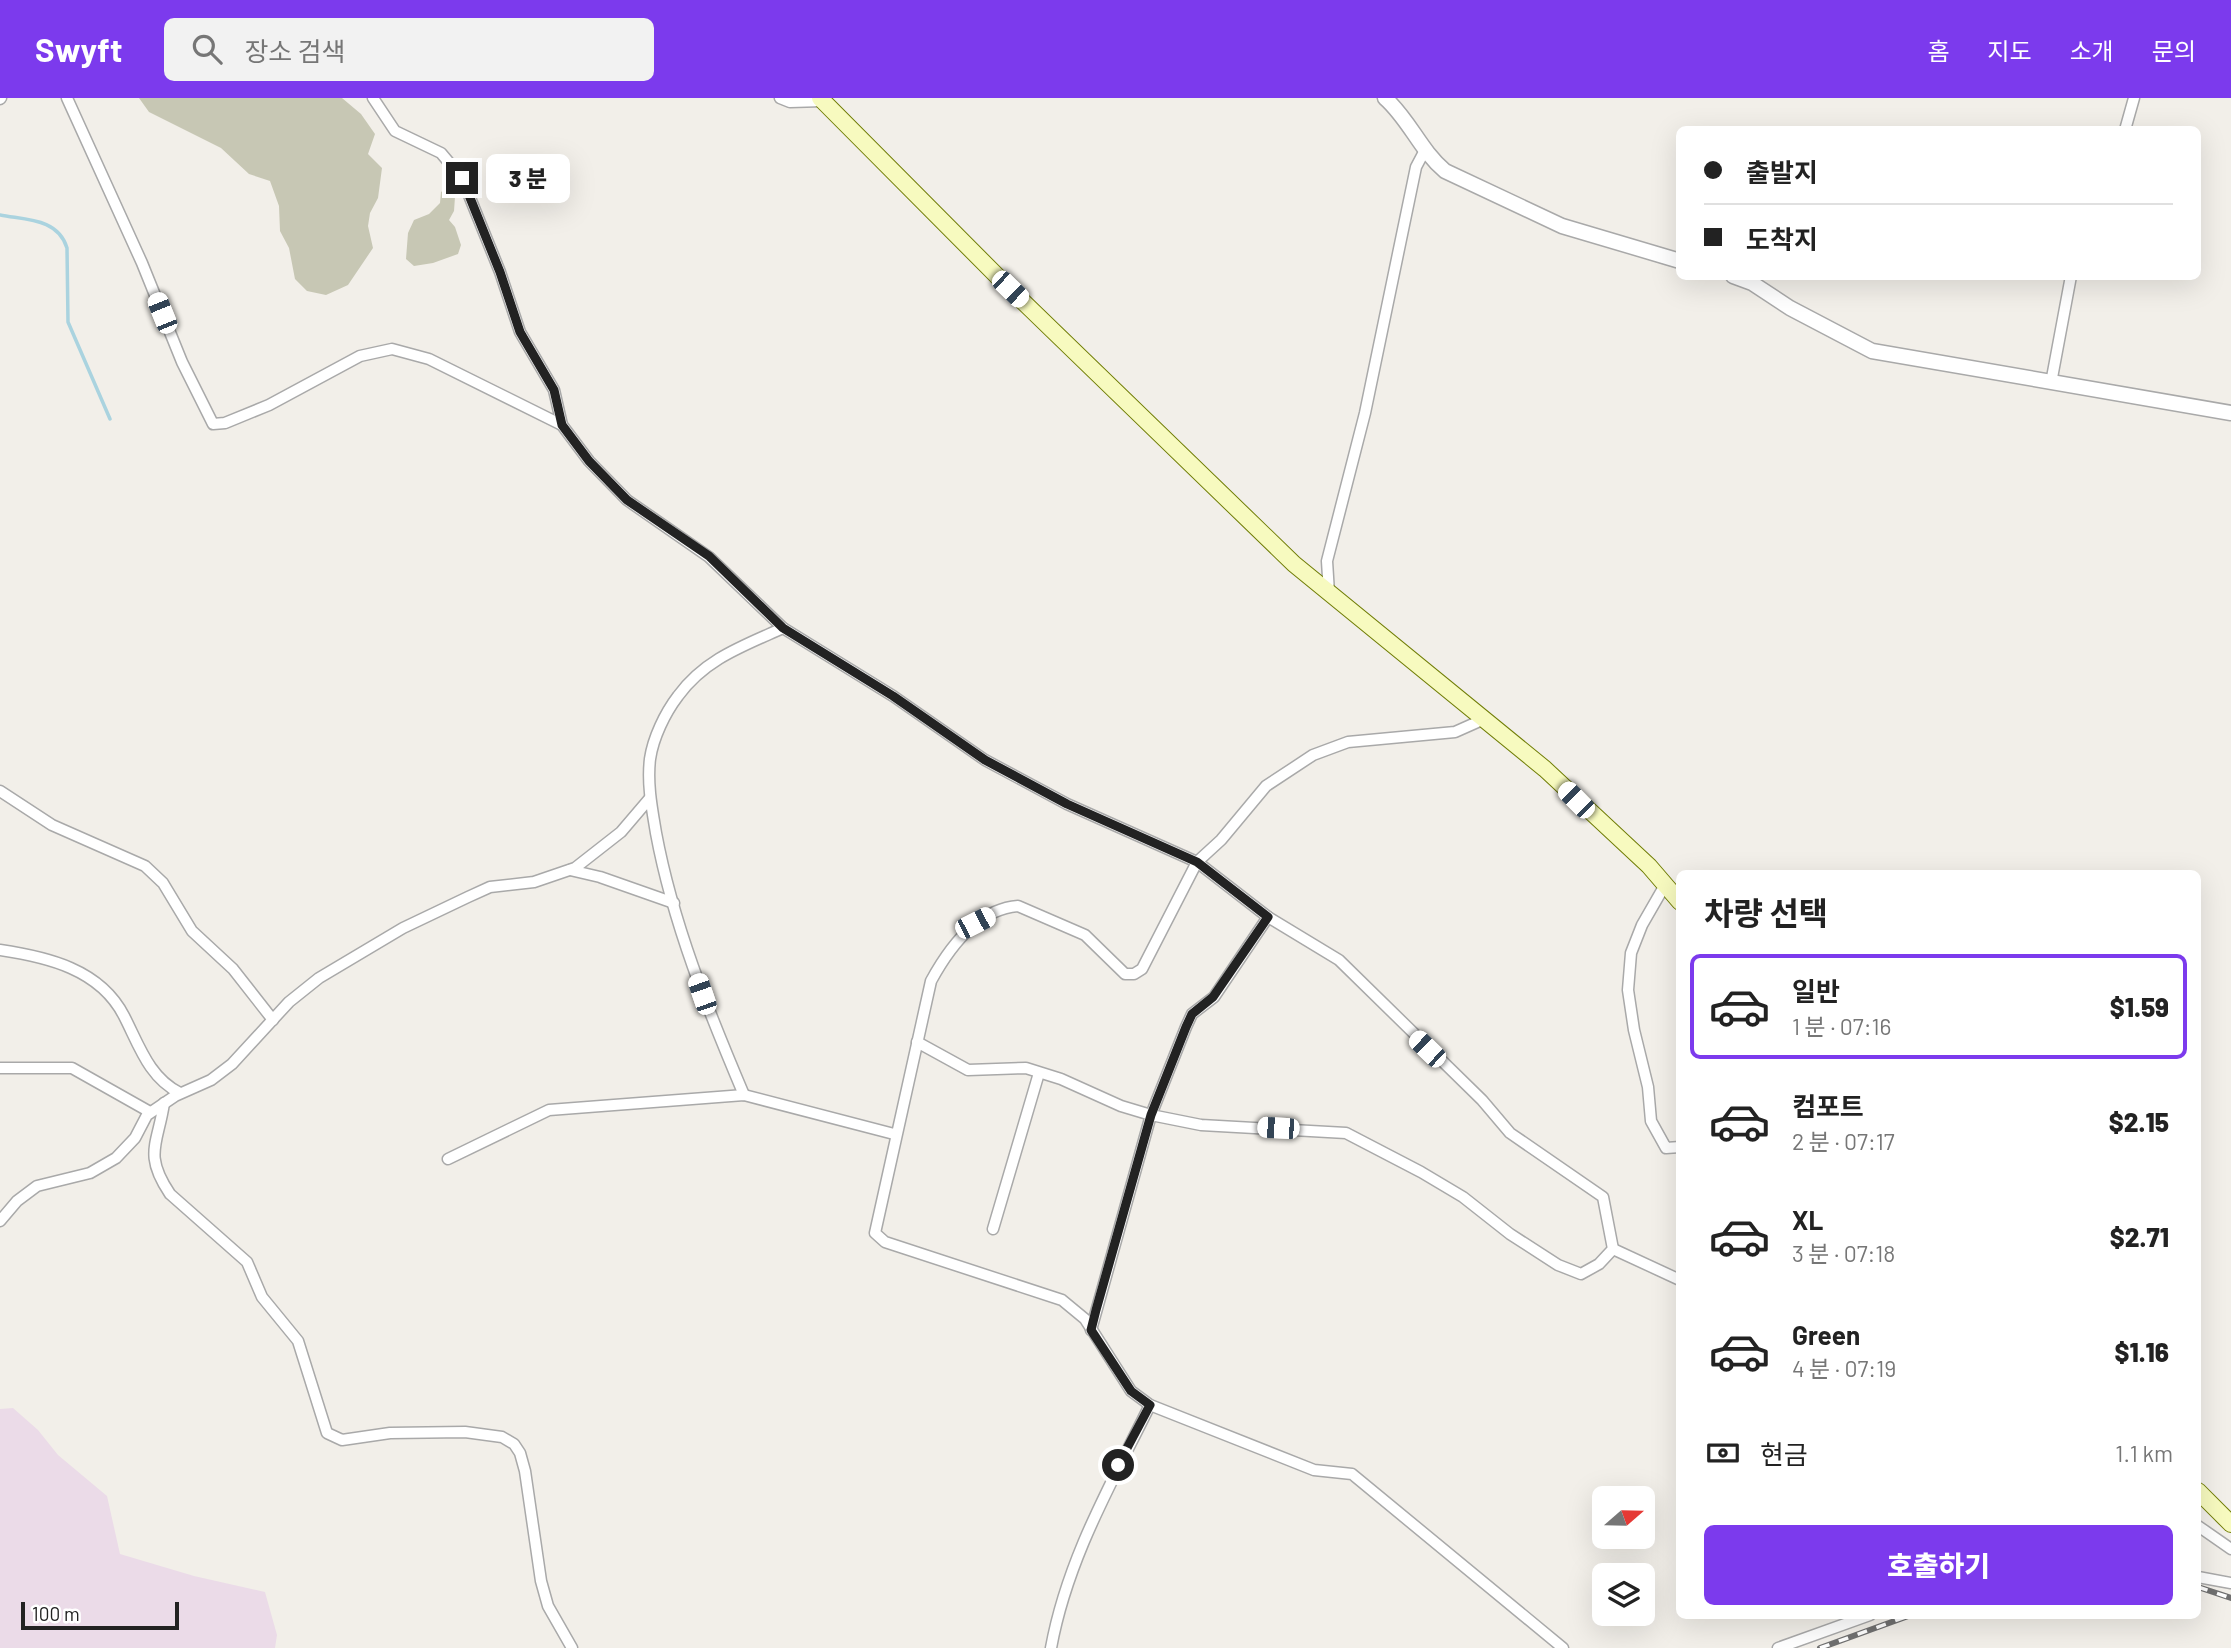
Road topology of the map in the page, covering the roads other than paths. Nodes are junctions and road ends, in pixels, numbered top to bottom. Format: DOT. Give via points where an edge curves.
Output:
graph roads {
  1 [pos="67,98"];
  2 [pos="373,98"];
  3 [pos="780,98"];
  4 [pos="1385,98"];
  5 [pos="2134,98"];
  6 [pos="821,100"];
  7 [pos="2126,126"];
  8 [pos="1425,150"];
  9 [pos="1676,260"];
  10 [pos="1744,280"];
  11 [pos="2070,280"];
  12 [pos="2051,383"];
  13 [pos="2231,413"];
  14 [pos="562,425"];
  15 [pos="1329,593"];
  16 [pos="783,628"];
  17 [pos="1482,720"];
  18 [pos="0,792"];
  19 [pos="650,798"];
  20 [pos="1197,862"];
  21 [pos="570,870"];
  22 [pos="1665,885"];
  23 [pos="1676,897"];
  24 [pos="674,903"];
  25 [pos="1268,917"];
  26 [pos="0,950"];
  27 [pos="273,1020"];
  28 [pos="917,1041"];
  29 [pos="0,1068"];
  30 [pos="1040,1073"];
  31 [pos="180,1093"];
  32 [pos="744,1095"];
  33 [pos="164,1103"];
  34 [pos="150,1112"];
  35 [pos="1151,1115"];
  36 [pos="894,1134"];
  37 [pos="1676,1147"];
  38 [pos="448,1159"];
  39 [pos="0,1221"];
  40 [pos="993,1229"];
  41 [pos="1613,1249"];
  42 [pos="1676,1278"];
  43 [pos="1091,1330"];
  44 [pos="1150,1405"];
  45 [pos="2201,1494"];
  46 [pos="2231,1524"];
  47 [pos="2201,1529"];
  48 [pos="2231,1549"];
  49 [pos="2201,1578"];
  50 [pos="2231,1583"];
  51 [pos="1859,1619"];
  52 [pos="572,1648"];
  53 [pos="1051,1648"];
  54 [pos="1563,1648"];
  55 [pos="1778,1648"];
  1 -- 14 [label="street" via="182,362 214,424 269,405 360,356 392,349 429,359"];
  2 -- 14 [label="street" via="395,131 441,153 462,178 520,332 554,390"];
  3 -- 6 [label="street" via="790,102"];
  4 -- 8 [label="street"];
  5 -- 7 [label="street"];
  6 -- 15 [label="main road" via="1077,355"];
  8 -- 9 [label="street" via="1445,171 1550,221"];
  8 -- 15 [label="street" via="1416,167 1327,561"];
  10 -- 12 [label="street" via="1872,351"];
  11 -- 12 [label="street"];
  12 -- 13 [label="street"];
  14 -- 16 [label="street" via="627,500 709,556"];
  15 -- 17 [label="main road"];
  16 -- 19 [label="street" via="729,651 679,694 650,757"];
  16 -- 20 [label="street" via="985,760 1067,804"];
  17 -- 20 [label="street" via="1455,732 1348,742 1313,755 1256,794 1221,840"];
  17 -- 22 [label="main road" via="1545,769"];
  18 -- 27 [label="street" via="52,825 151,871 192,931 233,969"];
  19 -- 21 [label="street" via="621,832"];
  19 -- 24 [label="street"];
  20 -- 25 [label="street"];
  20 -- 28 [label="street" via="1142,969 1134,974 1125,974 1086,935 1018,906 975,923 943,958 931,981"];
  21 -- 24 [label="street"];
  21 -- 27 [label="street" via="534,882 490,887 432,913 319,978"];
  22 -- 23 [label="main road"];
  22 -- 37 [label="street" via="1631,953 1628,990 1651,1121 1666,1148"];
  24 -- 32 [label="street" via="702,994"];
  25 -- 35 [label="street" via="1213,997 1192,1014"];
  25 -- 41 [label="street" via="1339,960 1510,1133 1603,1197"];
  26 -- 31 [label="street" via="61,963 97,983 117,1005 150,1067"];
  27 -- 31 [label="street" via="232,1064 211,1080"];
  28 -- 30 [label="street" via="968,1070 1026,1068"];
  28 -- 36 [label="street"];
  29 -- 34 [label="street" via="72,1068"];
  30 -- 35 [label="street"];
  30 -- 40 [label="street"];
  31 -- 33 [label="street"];
  32 -- 36 [label="street"];
  32 -- 38 [label="street" via="549,1110"];
  33 -- 34 [label="street"];
  33 -- 52 [label="street" via="152,1155 160,1180 247,1262 267,1303 298,1341 327,1433 342,1440 409,1432 484,1433 502,1437 518,1450 541,1581 548,1606"];
  34 -- 39 [label="street" via="116,1158 90,1173 37,1186"];
  35 -- 41 [label="street" via="1201,1125 1346,1133 1463,1197 1558,1265 1581,1274"];
  35 -- 43 [label="street"];
  36 -- 43 [label="street" via="875,1226 879,1238 1062,1300"];
  41 -- 42 [label="street"];
  43 -- 44 [label="street" via="1131,1391"];
  44 -- 53 [label="street" via="1084,1538"];
  44 -- 54 [label="street" via="1314,1470 1352,1474"];
  45 -- 46 [label="main road"];
  47 -- 48 [label="street"];
  49 -- 50 [label="street"];
  51 -- 55 [label="street"];
}
